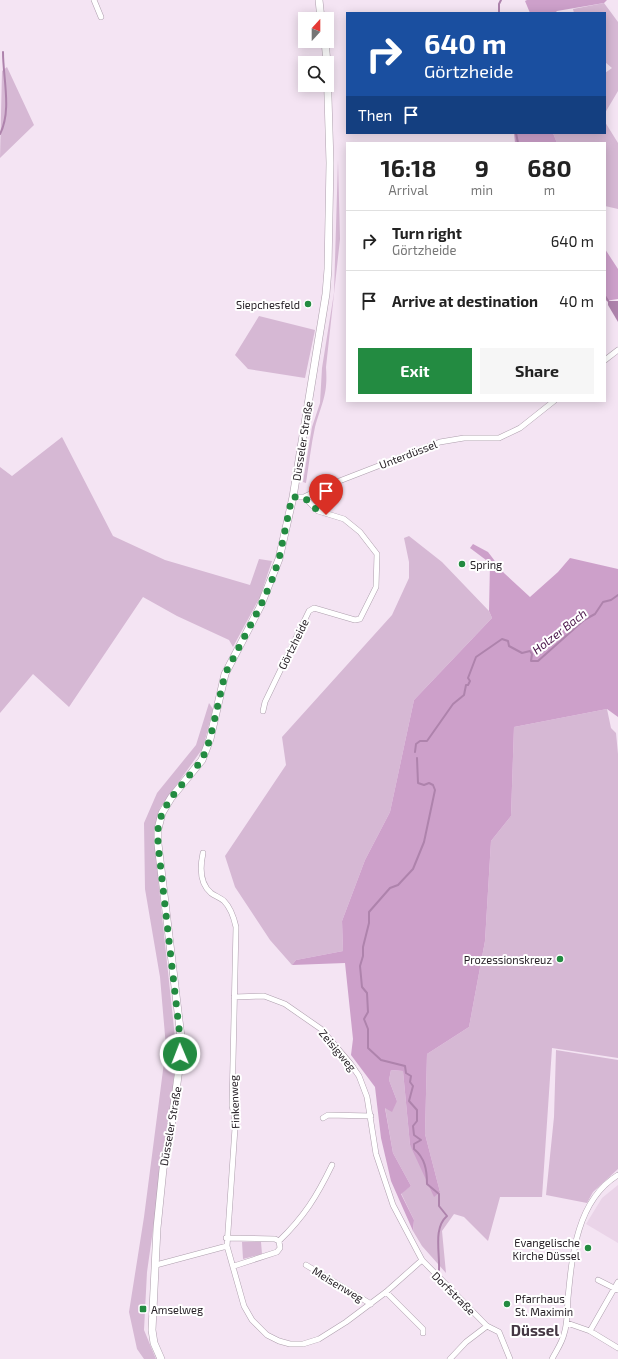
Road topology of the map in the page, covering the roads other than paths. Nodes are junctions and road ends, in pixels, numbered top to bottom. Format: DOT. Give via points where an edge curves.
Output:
graph roads {
  1 [pos="94,0"];
  2 [pos="319,0"];
  3 [pos="321,12"];
  4 [pos="101,17"];
  5 [pos="328,92"];
  6 [pos="618,350"];
  7 [pos="606,359"];
  8 [pos="553,402"];
  9 [pos="292,497"];
  10 [pos="304,497"];
  11 [pos="263,711"];
  12 [pos="203,853"];
  13 [pos="234,996"];
  14 [pos="371,1116"];
  15 [pos="323,1118"];
  16 [pos="332,1165"];
  17 [pos="618,1175"];
  18 [pos="226,1238"];
  19 [pos="279,1241"];
  20 [pos="226,1246"];
  21 [pos="422,1260"];
  22 [pos="156,1265"];
  23 [pos="306,1265"];
  24 [pos="234,1266"];
  25 [pos="598,1280"];
  26 [pos="618,1282"];
  27 [pos="616,1289"];
  28 [pos="386,1292"];
  29 [pos="371,1304"];
  30 [pos="567,1323"];
  31 [pos="487,1326"];
  32 [pos="590,1332"];
  33 [pos="423,1333"];
  34 [pos="618,1348"];
  35 [pos="161,1359"];
  36 [pos="450,1359"];
  37 [pos="510,1359"];
  38 [pos="552,1359"];
  1 -- 4 [label="street"];
  2 -- 3 [label="main road"];
  5 -- 9 [label="main road, Düsseler Straße" via="330,155 327,275"];
  6 -- 7 [label="street"];
  8 -- 10 [label="street, Unterdüssel" via="520,428 499,438 464,438 440,442"];
  9 -- 10 [label="street"];
  9 -- 22 [label="main road, Düsseler Straße" via="272,580 225,674 210,739 202,760 166,804 158,829 180,1054 163,1169"];
  10 -- 11 [label="street, Görtzheide" via="318,511 344,519 360,532 377,554 376,587 360,619 354,620 314,608 309,611"];
  12 -- 13 [label="street, Finkenweg" via="200,867 203,881 210,892 224,901 233,915 236,926"];
  13 -- 14 [label="street, Zeisigweg" via="264,996 285,1004 321,1028 359,1076"];
  13 -- 18 [label="street, Finkenweg" via="232,1106 235,1128"];
  14 -- 15 [label="street" via="328,1115"];
  14 -- 21 [label="street, Zeisigweg" via="376,1154 393,1205"];
  16 -- 19 [label="street" via="317,1196"];
  17 -- 30 [label="street" via="602,1188 584,1215 570,1275"];
  18 -- 19 [label="street"];
  18 -- 20 [label="street, Finkenweg"];
  19 -- 24 [label="street" via="280,1248 277,1252"];
  20 -- 22 [label="street"];
  20 -- 24 [label="street, Finkenweg"];
  21 -- 28 [label="street, Finkenweg"];
  21 -- 31 [label="street, Dorfstraße"];
  22 -- 35 [label="main road, Düsseler Straße" via="152,1330"];
  23 -- 29 [label="street, Meisenweg"];
  24 -- 29 [label="street, Finkenweg" via="244,1304 252,1320 267,1335 285,1343 303,1344 319,1340"];
  25 -- 27 [label="street"];
  26 -- 27 [label="street"];
  27 -- 32 [label="street"];
  28 -- 29 [label="street, Finkenweg"];
  28 -- 33 [label="street" via="423,1329"];
  30 -- 32 [label="street"];
  30 -- 38 [label="street" via="563,1339"];
  31 -- 36 [label="street" via="466,1342"];
  31 -- 37 [label="street, Dorfstraße" via="499,1332"];
  32 -- 34 [label="street"];
}
